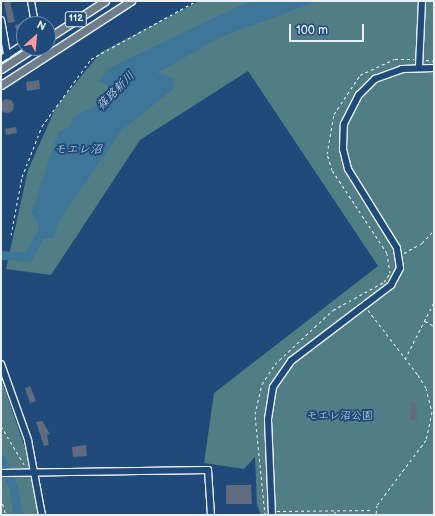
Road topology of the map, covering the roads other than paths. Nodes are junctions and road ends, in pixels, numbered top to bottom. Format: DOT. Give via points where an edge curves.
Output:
graph roads {
  1 [pos="31,1"];
  2 [pos="105,1"];
  3 [pos="130,1"];
  4 [pos="422,1"];
  5 [pos="34,16"];
  6 [pos="1,20"];
  7 [pos="56,33"];
  8 [pos="56,46"];
  9 [pos="16,50"];
  10 [pos="8,55"];
  11 [pos="21,56"];
  12 [pos="41,56"];
  13 [pos="1,59"];
  14 [pos="419,67"];
  15 [pos="434,68"];
  16 [pos="1,69"];
  17 [pos="1,85"];
  18 [pos="1,364"];
  19 [pos="1,473"];
  20 [pos="35,473"];
  21 [pos="272,513"];
  22 [pos="42,515"];
  23 [pos="211,515"];
  1 -- 5 [label="street"];
  2 -- 7 [label="main road, 112"];
  3 -- 8 [label="main road, 112"];
  4 -- 14 [label="street"];
  6 -- 10 [label="street"];
  9 -- 10 [label="street"];
  10 -- 13 [label="street"];
  11 -- 16 [label="main road"];
  12 -- 17 [label="main road, 112"];
  14 -- 15 [label="street"];
  14 -- 21 [label="street" via="393,71 370,84 355,101 343,132 343,149 351,176 399,255 395,281 363,303 291,361 273,387 268,419"];
  18 -- 20 [label="street" via="28,440"];
  19 -- 20 [label="street"];
  20 -- 22 [label="street"];
  20 -- 23 [label="street" via="208,470"];
}
